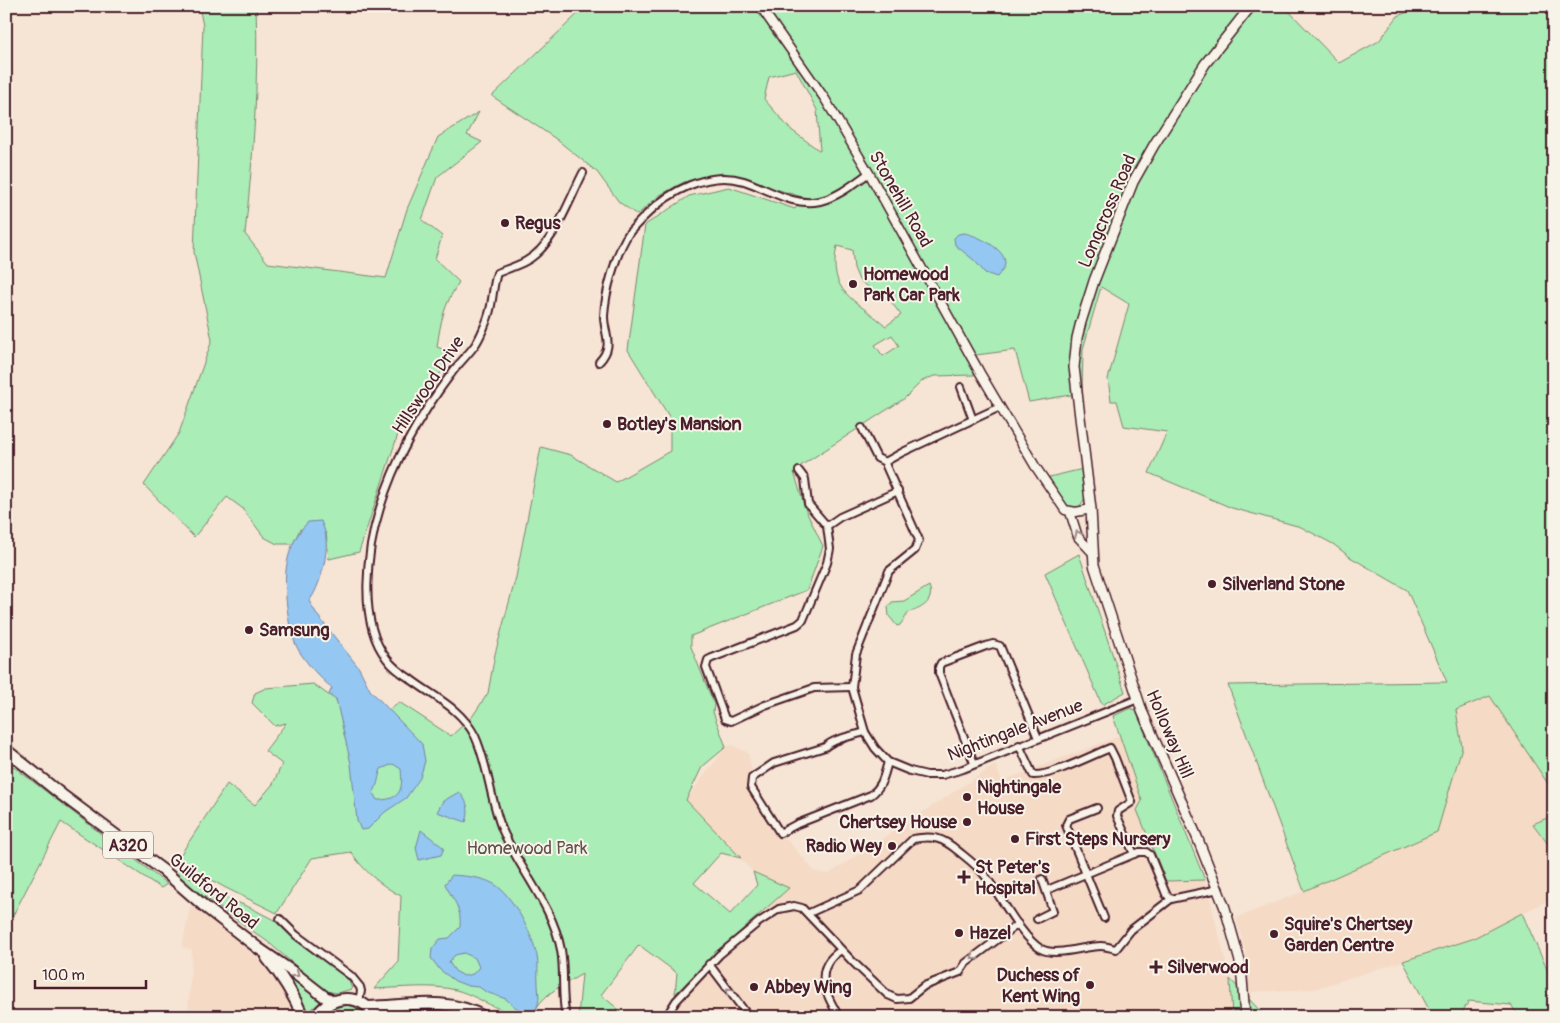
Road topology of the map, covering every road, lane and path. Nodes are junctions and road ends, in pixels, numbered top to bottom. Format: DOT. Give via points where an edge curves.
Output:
graph roads {
  1 [pos="760,6"];
  2 [pos="1251,6"];
  3 [pos="583,173"];
  4 [pos="869,173"];
  5 [pos="599,362"];
  6 [pos="961,387"];
  7 [pos="1000,407"];
  8 [pos="973,420"];
  9 [pos="862,428"];
  10 [pos="1086,458"];
  11 [pos="886,462"];
  12 [pos="799,471"];
  13 [pos="898,491"];
  14 [pos="1091,509"];
  15 [pos="1070,512"];
  16 [pos="827,526"];
  17 [pos="1092,552"];
  18 [pos="852,687"];
  19 [pos="1138,699"];
  20 [pos="865,732"];
  21 [pos="1038,738"];
  22 [pos="1019,745"];
  23 [pos="6,750"];
  24 [pos="888,762"];
  25 [pos="974,763"];
  26 [pos="1097,808"];
  27 [pos="1134,854"];
  28 [pos="1086,874"];
  29 [pos="1042,880"];
  30 [pos="1219,889"];
  31 [pos="1047,890"];
  32 [pos="1171,899"];
  33 [pos="808,914"];
  34 [pos="1104,918"];
  35 [pos="280,919"];
  36 [pos="1037,919"];
  37 [pos="1018,924"];
  38 [pos="258,948"];
  39 [pos="841,950"];
  40 [pos="709,964"];
  41 [pos="333,1001"];
  42 [pos="359,1001"];
  43 [pos="563,1005"];
  44 [pos="368,1007"];
  45 [pos="303,1017"];
  46 [pos="316,1017"];
  47 [pos="376,1017"];
  48 [pos="484,1017"];
  49 [pos="561,1017"];
  50 [pos="566,1017"];
  51 [pos="666,1017"];
  52 [pos="749,1017"];
  53 [pos="839,1017"];
  54 [pos="1245,1017"];
  1 -- 4 [label="street, Stonehill Road" via="825,99"];
  2 -- 10 [label="main road, Longcross Road" via="1205,64 1154,145 1133,182 1094,282 1080,322 1074,367"];
  3 -- 43 [label="street, Hillswood Drive" via="541,249 527,260 497,273 490,311 475,346 450,374 406,443 380,508 371,547 368,583 368,609 375,637 386,659 409,679 439,697 464,719 474,736 484,760 502,828 555,926 562,951"];
  4 -- 5 [label="street" via="840,193 820,201 785,198 743,181 724,178 697,182 670,196 646,214 629,233 616,261 604,318 608,344 606,355"];
  4 -- 7 [label="street, Stonehill Road"];
  6 -- 8 [label="street"];
  7 -- 8 [label="street"];
  7 -- 15 [label="street, Stonehill Road" via="1035,466 1065,510"];
  8 -- 11 [label="street"];
  9 -- 11 [label="street" via="877,458"];
  10 -- 14 [label="main road, Holloway Hill"];
  11 -- 13 [label="street, Nightingale Avenue"];
  12 -- 16 [label="street" via="805,479 808,504"];
  13 -- 16 [label="street"];
  13 -- 18 [label="street, Nightingale Avenue" via="919,540 918,546 889,571 877,596 856,654"];
  14 -- 15 [label="street"];
  14 -- 17 [label="main road, Holloway Hill"];
  17 -- 15 [label="street, Stonehill Road, one-way" via="1078,537"];
  16 -- 18 [label="street" via="830,550 827,564 803,620 798,625 712,658 706,672 725,719 731,721 814,688"];
  17 -- 19 [label="main road, Holloway Hill" via="1101,590"];
  18 -- 20 [label="street, Nightingale Avenue"];
  19 -- 21 [label="street, Nightingale Avenue"];
  19 -- 30 [label="main road, Holloway Hill"];
  20 -- 24 [label="street, Nightingale Avenue"];
  20 -- 24 [label="street" via="774,763 752,778 752,787 780,833 871,795 882,782"];
  21 -- 22 [label="street, Nightingale Avenue"];
  21 -- 25 [label="street" via="1000,646 986,646 942,663 939,673"];
  22 -- 25 [label="street, Nightingale Avenue"];
  22 -- 27 [label="street" via="1032,775 1050,772 1110,748 1132,802 1118,810 1117,816"];
  23 -- 38 [label="main road, Guildford Road / A320"];
  24 -- 25 [label="street, Nightingale Avenue" via="934,776"];
  26 -- 28 [label="street" via="1069,819 1066,825"];
  27 -- 28 [label="street"];
  27 -- 32 [label="street" via="1146,852 1150,855"];
  28 -- 31 [label="street"];
  28 -- 34 [label="street"];
  29 -- 31 [label="street"];
  30 -- 32 [label="street"];
  30 -- 54 [label="main road, Holloway Hill" via="1241,965"];
  31 -- 36 [label="street" via="1053,911"];
  32 -- 37 [label="street" via="1132,930 1116,949 1102,946 1046,951 1034,943"];
  33 -- 37 [label="street" via="860,890 913,838 928,837 949,842 979,868"];
  33 -- 39 [label="street"];
  33 -- 40 [label="street" via="794,906 779,909"];
  35 -- 42 [label="street" via="351,976 360,987"];
  37 -- 39 [label="street, one-way" via="966,963 960,972 924,986 909,998 897,999 888,994"];
  38 -- 41 [label="main road, Guildford Road / A320, one-way"];
  38 -- 45 [label="main road, Guildford Road / A320" via="281,975"];
  39 -- 53 [label="street" via="824,967 823,978"];
  40 -- 51 [label="street"];
  52 -- 40 [label="street, one-way"];
  41 -- 42 [label="main road" via="343,998"];
  41 -- 46 [label="main road"];
  42 -- 44 [label="main road"];
  43 -- 49 [label="street, Hillswood Drive"];
  43 -- 50 [label="street, Hillswood Drive"];
  44 -- 47 [label="main road"];
  44 -- 48 [label="main road" via="451,1004"];
}
